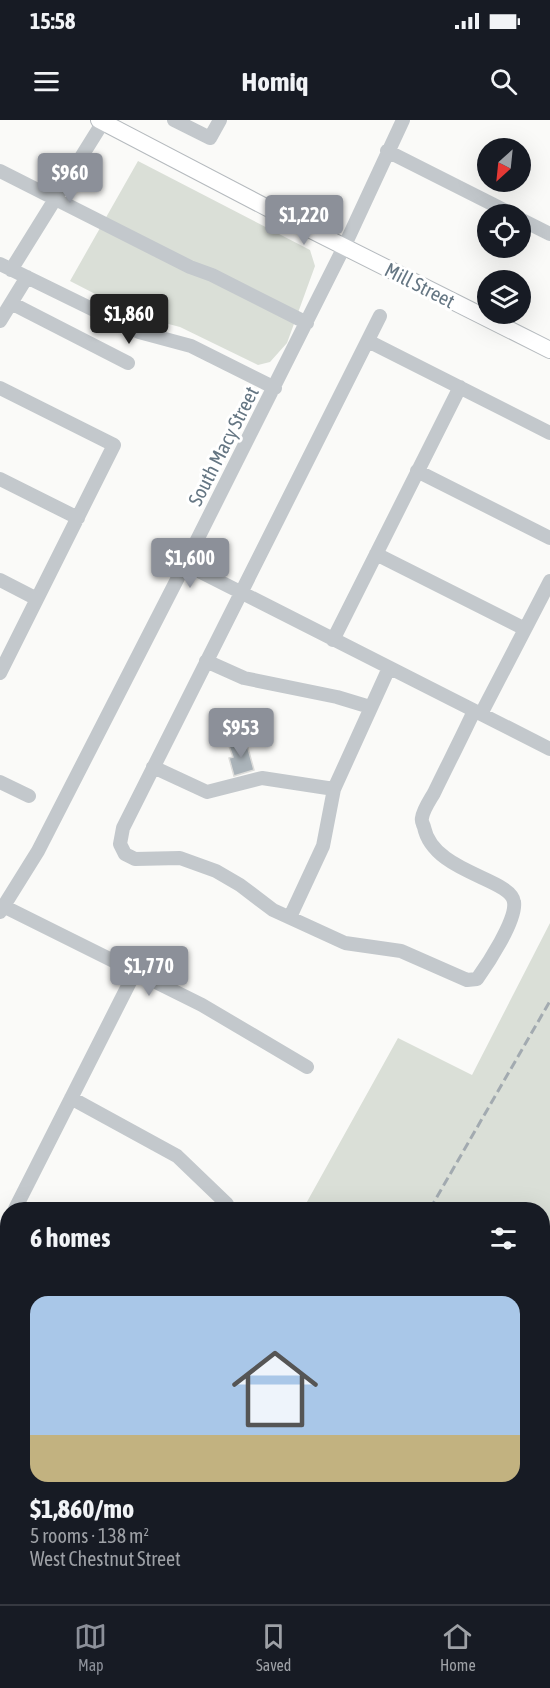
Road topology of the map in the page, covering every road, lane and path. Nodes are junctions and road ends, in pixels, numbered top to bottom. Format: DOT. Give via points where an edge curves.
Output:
graph roads {
  1 [pos="174,120"];
  2 [pos="220,120"];
  3 [pos="403,120"];
  4 [pos="101,121"];
  5 [pos="387,151"];
  6 [pos="0,171"];
  7 [pos="55,199"];
  8 [pos="492,204"];
  9 [pos="531,224"];
  10 [pos="550,234"];
  11 [pos="345,247"];
  12 [pos="5,267"];
  13 [pos="27,277"];
  14 [pos="11,303"];
  15 [pos="380,316"];
  16 [pos="0,321"];
  17 [pos="307,323"];
  18 [pos="368,340"];
  19 [pos="550,350"];
  20 [pos="128,363"];
  21 [pos="275,387"];
  22 [pos="460,387"];
  23 [pos="0,388"];
  24 [pos="550,433"];
  25 [pos="417,471"];
  26 [pos="0,479"];
  27 [pos="78,518"];
  28 [pos="550,538"];
  29 [pos="376,554"];
  30 [pos="185,564"];
  31 [pos="0,580"];
  32 [pos="550,581"];
  33 [pos="240,592"];
  34 [pos="37,599"];
  35 [pos="525,629"];
  36 [pos="333,640"];
  37 [pos="206,661"];
  38 [pos="389,668"];
  39 [pos="0,673"];
  40 [pos="370,708"];
  41 [pos="478,713"];
  42 [pos="550,749"];
  43 [pos="153,767"];
  44 [pos="0,782"];
  45 [pos="334,789"];
  46 [pos="29,796"];
  47 [pos="2,909"];
  48 [pos="290,917"];
  49 [pos="135,972"];
  50 [pos="307,1067"];
  51 [pos="71,1098"];
  52 [pos="19,1202"];
  53 [pos="225,1202"];
  1 -- 2 [label="street" via="210,138"];
  3 -- 5 [label="street, South Macy Street"];
  4 -- 7 [label="street"];
  4 -- 11 [label="main road, Mill Street"];
  5 -- 8 [label="street"];
  5 -- 11 [label="street, South Macy Street"];
  6 -- 7 [label="street"];
  7 -- 12 [label="street"];
  7 -- 17 [label="street"];
  9 -- 10 [label="street"];
  11 -- 17 [label="street, South Macy Street"];
  11 -- 19 [label="main road, Mill Street"];
  12 -- 13 [label="street"];
  13 -- 14 [label="street"];
  13 -- 21 [label="street" via="139,332 190,346"];
  14 -- 16 [label="street"];
  14 -- 20 [label="street"];
  15 -- 18 [label="street"];
  17 -- 21 [label="street, South Macy Street"];
  18 -- 22 [label="street"];
  18 -- 33 [label="street"];
  21 -- 30 [label="street, South Macy Street"];
  22 -- 24 [label="street"];
  22 -- 25 [label="street"];
  23 -- 27 [label="street" via="114,445"];
  25 -- 28 [label="street"];
  25 -- 29 [label="street"];
  26 -- 27 [label="street"];
  27 -- 34 [label="street"];
  29 -- 35 [label="street"];
  29 -- 36 [label="street"];
  30 -- 33 [label="street"];
  30 -- 47 [label="street, South Macy Street" via="38,851"];
  31 -- 34 [label="street"];
  32 -- 35 [label="street"];
  33 -- 36 [label="street"];
  33 -- 37 [label="street"];
  34 -- 39 [label="street"];
  35 -- 41 [label="street"];
  36 -- 38 [label="street"];
  37 -- 40 [label="street" via="244,678"];
  37 -- 43 [label="street"];
  38 -- 40 [label="street"];
  38 -- 41 [label="street"];
  40 -- 45 [label="street"];
  41 -- 42 [label="street"];
  41 -- 48 [label="street" via="422,818 432,848 446,860 502,889 514,901 514,913 477,980 467,980 401,951 345,944"];
  43 -- 45 [label="street" via="207,792 262,778"];
  43 -- 48 [label="street" via="123,828 120,844 125,854 135,859 180,858 216,871 256,900"];
  44 -- 46 [label="street"];
  45 -- 48 [label="street" via="322,846"];
  47 -- 49 [label="street"];
  49 -- 50 [label="street" via="202,1005"];
  49 -- 51 [label="street"];
  51 -- 52 [label="street"];
  51 -- 53 [label="street" via="177,1156"];
}
